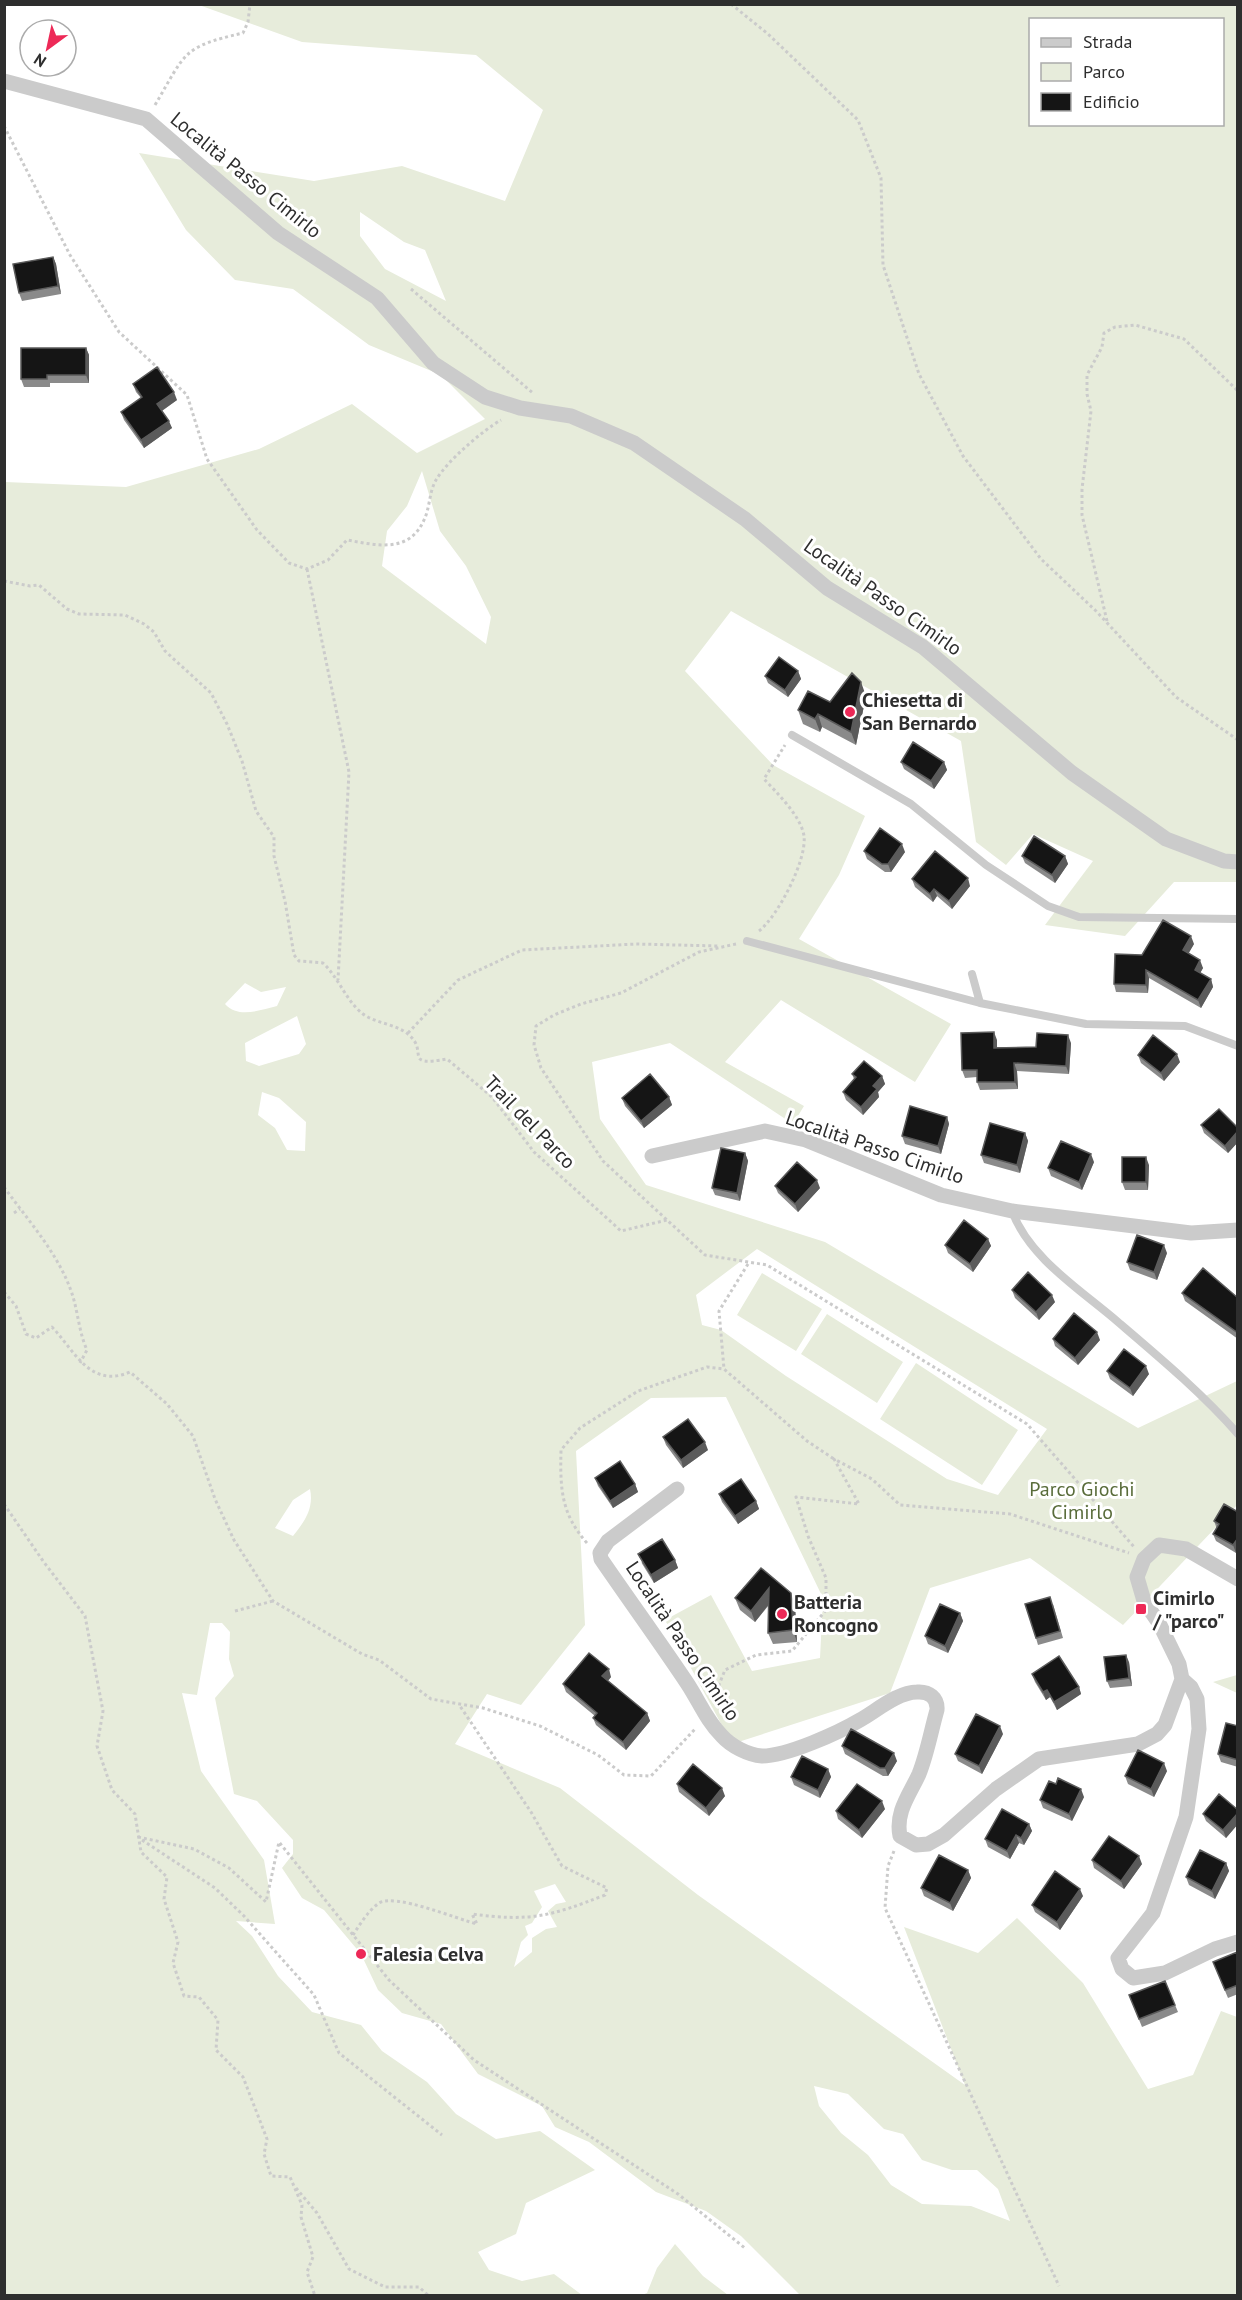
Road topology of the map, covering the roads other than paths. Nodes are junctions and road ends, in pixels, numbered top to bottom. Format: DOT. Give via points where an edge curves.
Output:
graph roads {
  1 [pos="4,81"];
  2 [pos="792,735"];
  3 [pos="1238,862"];
  4 [pos="1238,919"];
  5 [pos="747,941"];
  6 [pos="972,974"];
  7 [pos="980,1003"];
  8 [pos="1238,1046"];
  9 [pos="652,1156"];
  10 [pos="1012,1211"];
  11 [pos="1238,1230"];
  12 [pos="1238,1434"];
  13 [pos="678,1489"];
  14 [pos="1238,1579"];
  15 [pos="1182,1679"];
  16 [pos="1238,1942"];
  1 -- 3 [label="street, Località Passo Cimirlo" via="146,120 278,233 377,298 433,363 485,397 520,408 571,416 634,443 746,519 827,588 923,647 1072,772 1166,839 1224,861"];
  2 -- 4 [label="lane" via="911,804 986,865 1048,906 1079,917"];
  5 -- 7 [label="lane"];
  6 -- 7 [label="lane"];
  7 -- 8 [label="lane" via="1086,1024 1185,1026"];
  9 -- 10 [label="street, Località Passo Cimirlo" via="741,1135 774,1133 806,1140 941,1195"];
  10 -- 11 [label="street, Località Passo Cimirlo" via="1191,1233"];
  10 -- 12 [label="lane" via="1019,1230 1052,1266 1161,1359"];
  13 -- 15 [label="street, Località Passo Cimirlo" via="602,1546 601,1559 688,1685 705,1718 742,1751 759,1756 777,1755 854,1724 903,1695 916,1691 933,1697 938,1703 937,1710 919,1773 903,1803 898,1826 900,1836 916,1845 944,1836 996,1789 1039,1759 1124,1747 1157,1734 1165,1725"];
  14 -- 15 [label="street" via="1174,1545 1158,1545 1144,1558 1137,1578 1141,1595 1159,1623"];
  15 -- 16 [label="street" via="1197,1699 1199,1729 1186,1817 1153,1913 1118,1958 1122,1969 1134,1978 1165,1973"];
}
